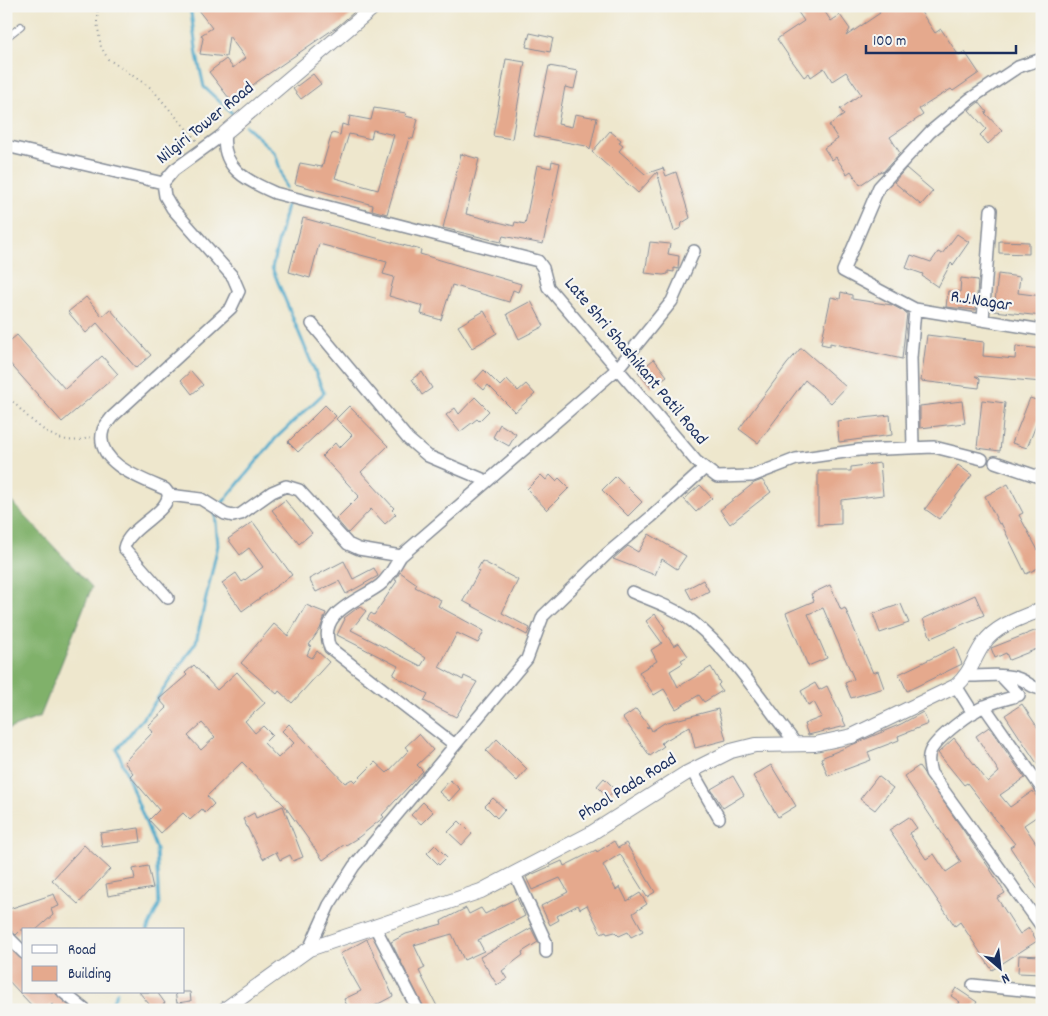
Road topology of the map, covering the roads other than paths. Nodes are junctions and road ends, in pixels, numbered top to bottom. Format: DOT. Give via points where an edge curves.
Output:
graph roads {
  1 [pos="375,6"];
  2 [pos="21,26"];
  3 [pos="6,38"];
  4 [pos="1042,59"];
  5 [pos="226,133"];
  6 [pos="6,146"];
  7 [pos="163,183"];
  8 [pos="991,210"];
  9 [pos="694,251"];
  10 [pos="915,309"];
  11 [pos="982,320"];
  12 [pos="312,324"];
  13 [pos="1042,330"];
  14 [pos="617,369"];
  15 [pos="912,448"];
  16 [pos="982,459"];
  17 [pos="995,462"];
  18 [pos="705,468"];
  19 [pos="1042,478"];
  20 [pos="487,481"];
  21 [pos="169,495"];
  22 [pos="401,556"];
  23 [pos="632,592"];
  24 [pos="168,598"];
  25 [pos="1042,609"];
  26 [pos="967,676"];
  27 [pos="1001,676"];
  28 [pos="956,686"];
  29 [pos="1039,689"];
  30 [pos="1019,695"];
  31 [pos="984,706"];
  32 [pos="973,713"];
  33 [pos="455,745"];
  34 [pos="796,745"];
  35 [pos="692,771"];
  36 [pos="1042,789"];
  37 [pos="719,818"];
  38 [pos="515,874"];
  39 [pos="376,927"];
  40 [pos="1042,927"];
  41 [pos="6,935"];
  42 [pos="309,949"];
  43 [pos="22,951"];
  44 [pos="546,952"];
  45 [pos="973,985"];
  46 [pos="1042,992"];
  47 [pos="65,994"];
  48 [pos="85,1010"];
  49 [pos="224,1010"];
  50 [pos="418,1010"];
  1 -- 5 [label="street, Nilgiri Tower Road"];
  2 -- 3 [label="lane"];
  4 -- 10 [label="street, R.J.Nagar" via="1018,67 970,99 930,132 879,187 843,271"];
  5 -- 7 [label="street, Nilgiri Tower Road" via="174,170"];
  5 -- 14 [label="street, Late Shri Shashikant Patil Road" via="223,148 233,168 254,184 275,193 538,261 548,287"];
  6 -- 7 [label="street"];
  7 -- 21 [label="street, Nilgiri Tower Road" via="165,196 172,208 232,276 239,291 231,308 112,417 103,430 102,443 127,473 165,489"];
  8 -- 11 [label="street"];
  9 -- 14 [label="street" via="672,302"];
  10 -- 11 [label="street, R.J.Nagar"];
  10 -- 15 [label="street" via="911,358"];
  11 -- 13 [label="street, R.J.Nagar"];
  12 -- 20 [label="street" via="408,439 428,456"];
  14 -- 18 [label="street, Late Shri Shashikant Patil Road"];
  14 -- 20 [label="street"];
  15 -- 16 [label="street, Late Shri Shashikant Patil Road" via="934,447"];
  15 -- 18 [label="street, Late Shri Shashikant Patil Road" via="859,450 796,458 752,476 717,477"];
  17 -- 19 [label="street"];
  18 -- 33 [label="street" via="608,553 543,616 527,659"];
  20 -- 22 [label="street"];
  21 -- 22 [label="street" via="201,499 233,516 286,486 299,490 348,544"];
  21 -- 24 [label="street" via="166,503 129,537 124,548"];
  22 -- 33 [label="street" via="382,584 345,605 330,623 326,638 330,648"];
  23 -- 34 [label="street" via="692,621 717,644"];
  25 -- 26 [label="street, Phool Pada Road" via="995,630 984,643"];
  26 -- 27 [label="street"];
  26 -- 28 [label="street, Phool Pada Road"];
  27 -- 29 [label="street" via="1020,679"];
  27 -- 30 [label="street"];
  28 -- 32 [label="street"];
  28 -- 34 [label="street, Phool Pada Road" via="852,736"];
  29 -- 30 [label="street"];
  30 -- 31 [label="street"];
  31 -- 32 [label="street"];
  31 -- 36 [label="street"];
  32 -- 40 [label="street" via="937,741 928,760 930,773"];
  33 -- 42 [label="street" via="354,866 329,905"];
  34 -- 35 [label="street, Phool Pada Road" via="755,745 731,751"];
  35 -- 37 [label="street"];
  35 -- 38 [label="street, Phool Pada Road" via="590,834"];
  38 -- 39 [label="street, Phool Pada Road" via="481,891"];
  38 -- 44 [label="street" via="546,942"];
  39 -- 42 [label="street, Phool Pada Road"];
  39 -- 50 [label="street"];
  41 -- 43 [label="street"];
  42 -- 49 [label="street, Phool Pada Road"];
  45 -- 46 [label="street"];
  47 -- 48 [label="street"];
}
